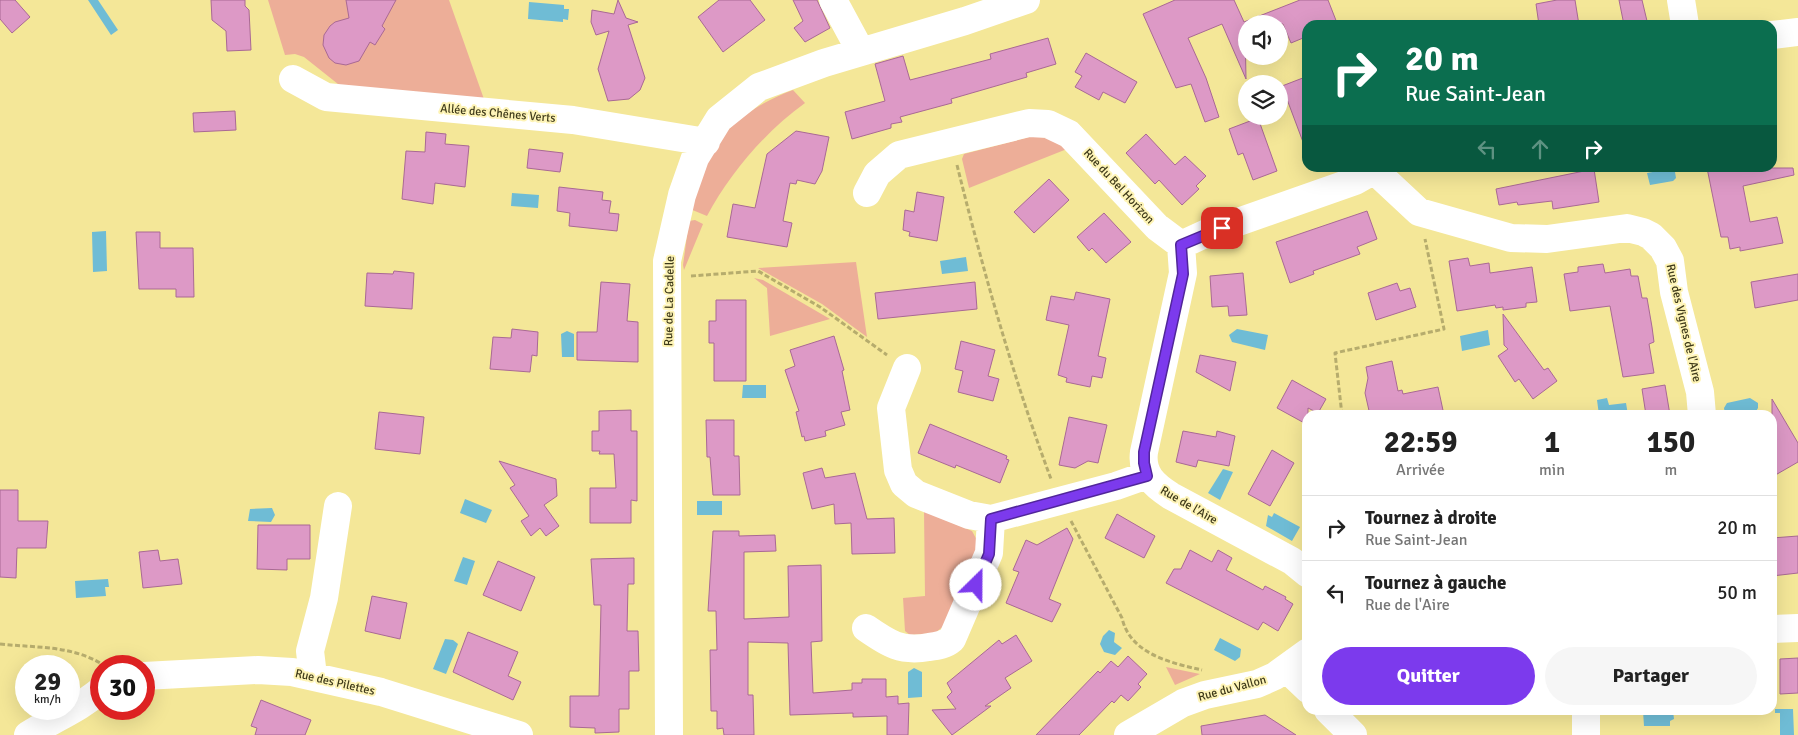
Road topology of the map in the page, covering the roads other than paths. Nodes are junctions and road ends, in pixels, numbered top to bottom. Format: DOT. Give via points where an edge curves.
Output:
graph roads {
  1 [pos="833,0"];
  2 [pos="1026,0"];
  3 [pos="1681,0"];
  4 [pos="1684,20"];
  5 [pos="1798,32"];
  6 [pos="1777,34"];
  7 [pos="861,52"];
  8 [pos="292,79"];
  9 [pos="706,142"];
  10 [pos="1370,172"];
  11 [pos="1379,172"];
  12 [pos="867,193"];
  13 [pos="1181,245"];
  14 [pos="907,368"];
  15 [pos="1702,410"];
  16 [pos="1147,476"];
  17 [pos="338,506"];
  18 [pos="991,519"];
  19 [pos="1302,569"];
  20 [pos="866,628"];
  21 [pos="1798,628"];
  22 [pos="1777,629"];
  23 [pos="1297,661"];
  24 [pos="1302,674"];
  25 [pos="155,675"];
  26 [pos="313,676"];
  27 [pos="90,698"];
  28 [pos="1333,715"];
  29 [pos="1586,715"];
  30 [pos="466,727"];
  31 [pos="28,735"];
  32 [pos="519,735"];
  33 [pos="670,735"];
  34 [pos="1128,735"];
  35 [pos="1353,735"];
  36 [pos="1586,735"];
  1 -- 7 [label="street"];
  2 -- 7 [label="street, Rue de La Cadelle"];
  3 -- 4 [label="street"];
  5 -- 6 [label="street"];
  7 -- 9 [label="street, Rue de La Cadelle" via="759,87 720,119"];
  8 -- 9 [label="street, Allée des Chênes Verts" via="326,97 573,120"];
  9 -- 33 [label="street, Rue de La Cadelle" via="695,158 682,195 667,261"];
  10 -- 13 [label="street"];
  11 -- 15 [label="street, Rue des Vignes de l'Aire" via="1419,212 1511,238 1530,240 1618,228 1634,229 1651,236 1670,261 1674,292 1700,392"];
  12 -- 13 [label="street, Rue du Bel Horizon" via="877,174 899,155 1028,123 1048,124 1069,134 1157,227"];
  13 -- 16 [label="street" via="1183,274 1144,452"];
  14 -- 18 [label="street" via="891,408 900,478 916,494 969,515"];
  16 -- 18 [label="street"];
  16 -- 19 [label="street, Rue de l'Aire" via="1171,496"];
  17 -- 26 [label="street" via="324,598 310,651"];
  18 -- 20 [label="street" via="989,554 952,639 940,646 905,649 888,643"];
  21 -- 22 [label="street"];
  23 -- 24 [label="street"];
  23 -- 34 [label="street, Rue du Vallon" via="1257,684 1205,694 1183,703"];
  25 -- 26 [label="street, Rue des Pilettes" via="258,670"];
  26 -- 30 [label="street, Rue des Pilettes" via="381,692"];
  27 -- 31 [label="street" via="69,714"];
  28 -- 35 [label="street"];
  29 -- 36 [label="street"];
  30 -- 32 [label="street, Rue des Pilettes"];
}
